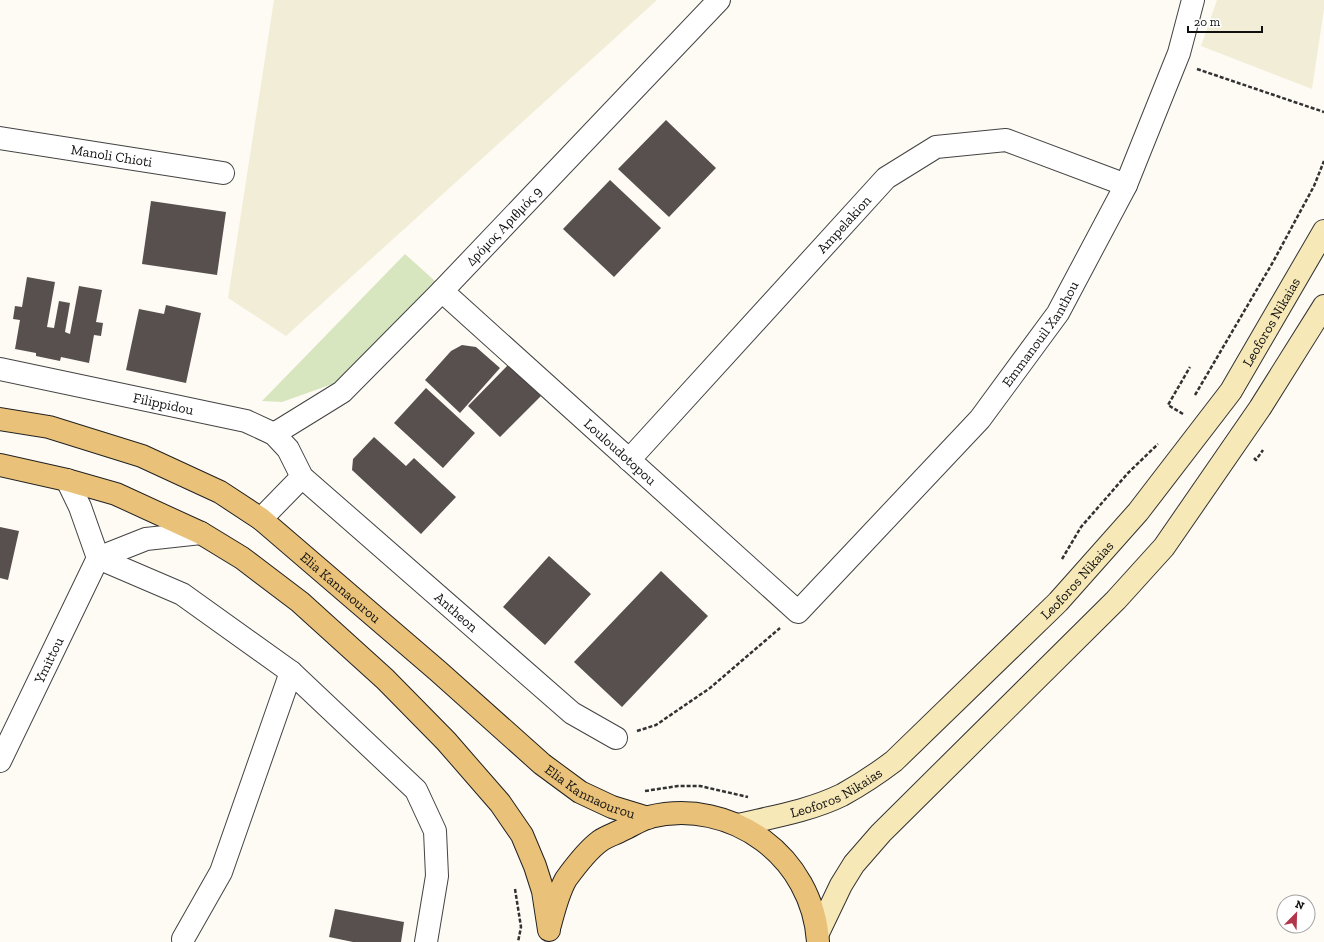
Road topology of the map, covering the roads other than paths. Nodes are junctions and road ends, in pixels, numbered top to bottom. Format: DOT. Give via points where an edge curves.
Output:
graph roads {
  1 [pos="719,0"];
  2 [pos="1193,0"];
  3 [pos="0,138"];
  4 [pos="223,173"];
  5 [pos="1126,185"];
  6 [pos="1324,231"];
  7 [pos="442,291"];
  8 [pos="1324,306"];
  9 [pos="0,369"];
  10 [pos="0,419"];
  11 [pos="274,434"];
  12 [pos="629,460"];
  13 [pos="0,465"];
  14 [pos="302,477"];
  15 [pos="67,480"];
  16 [pos="260,518"];
  17 [pos="201,533"];
  18 [pos="98,558"];
  19 [pos="798,612"];
  20 [pos="291,672"];
  21 [pos="616,738"];
  22 [pos="0,761"];
  23 [pos="648,818"];
  24 [pos="738,825"];
  25 [pos="548,936"];
  26 [pos="818,938"];
  27 [pos="183,939"];
  28 [pos="426,942"];
  1 -- 7 [label="street, Δρόμος Αριθμός 9"];
  2 -- 5 [label="street, Emmanouil Xanthou" via="1176,62"];
  3 -- 4 [label="street, Manoli Chioti"];
  5 -- 12 [label="street, Ampelakion" via="1006,140 936,147 886,178"];
  5 -- 19 [label="street, Emmanouil Xanthou" via="1058,313 980,419"];
  6 -- 24 [label="main road, Leoforos Nikaias" via="1231,391 1138,512 1058,602 894,761 868,780 840,796 806,808"];
  7 -- 11 [label="street, Δρόμος Αριθμός 9" via="342,392"];
  7 -- 12 [label="street, Louloudotopou"];
  8 -- 26 [label="main road" via="1260,408 1164,547 1116,600 881,833 841,885"];
  9 -- 11 [label="street, Filippidou" via="246,421"];
  10 -- 16 [label="main road, Elia Kannaourou" via="49,427 142,456 220,492"];
  11 -- 14 [label="street, Filippidou" via="288,449"];
  12 -- 19 [label="street, Louloudotopou"];
  13 -- 15 [label="main road"];
  14 -- 16 [label="street"];
  14 -- 21 [label="street, Antheon" via="572,713"];
  15 -- 17 [label="main road" via="116,494"];
  15 -- 18 [label="street" via="80,507"];
  16 -- 23 [label="main road, Elia Kannaourou" via="542,764 580,792 612,807"];
  17 -- 18 [label="street" via="146,539"];
  17 -- 25 [label="main road" via="242,558 300,602 385,679 446,741 500,803 522,835 535,866 543,891"];
  18 -- 20 [label="street" via="182,594"];
  18 -- 22 [label="street, Ymittou"];
  20 -- 27 [label="street" via="221,872"];
  20 -- 28 [label="street" via="416,790 435,831 437,876"];
  23 -- 24 [label="main road" via="670,814 693,814 716,817"];
  23 -- 25 [label="main road" via="600,841 583,859 566,880 556,904"];
  24 -- 26 [label="main road" via="768,843 792,869 809,899"];
}
